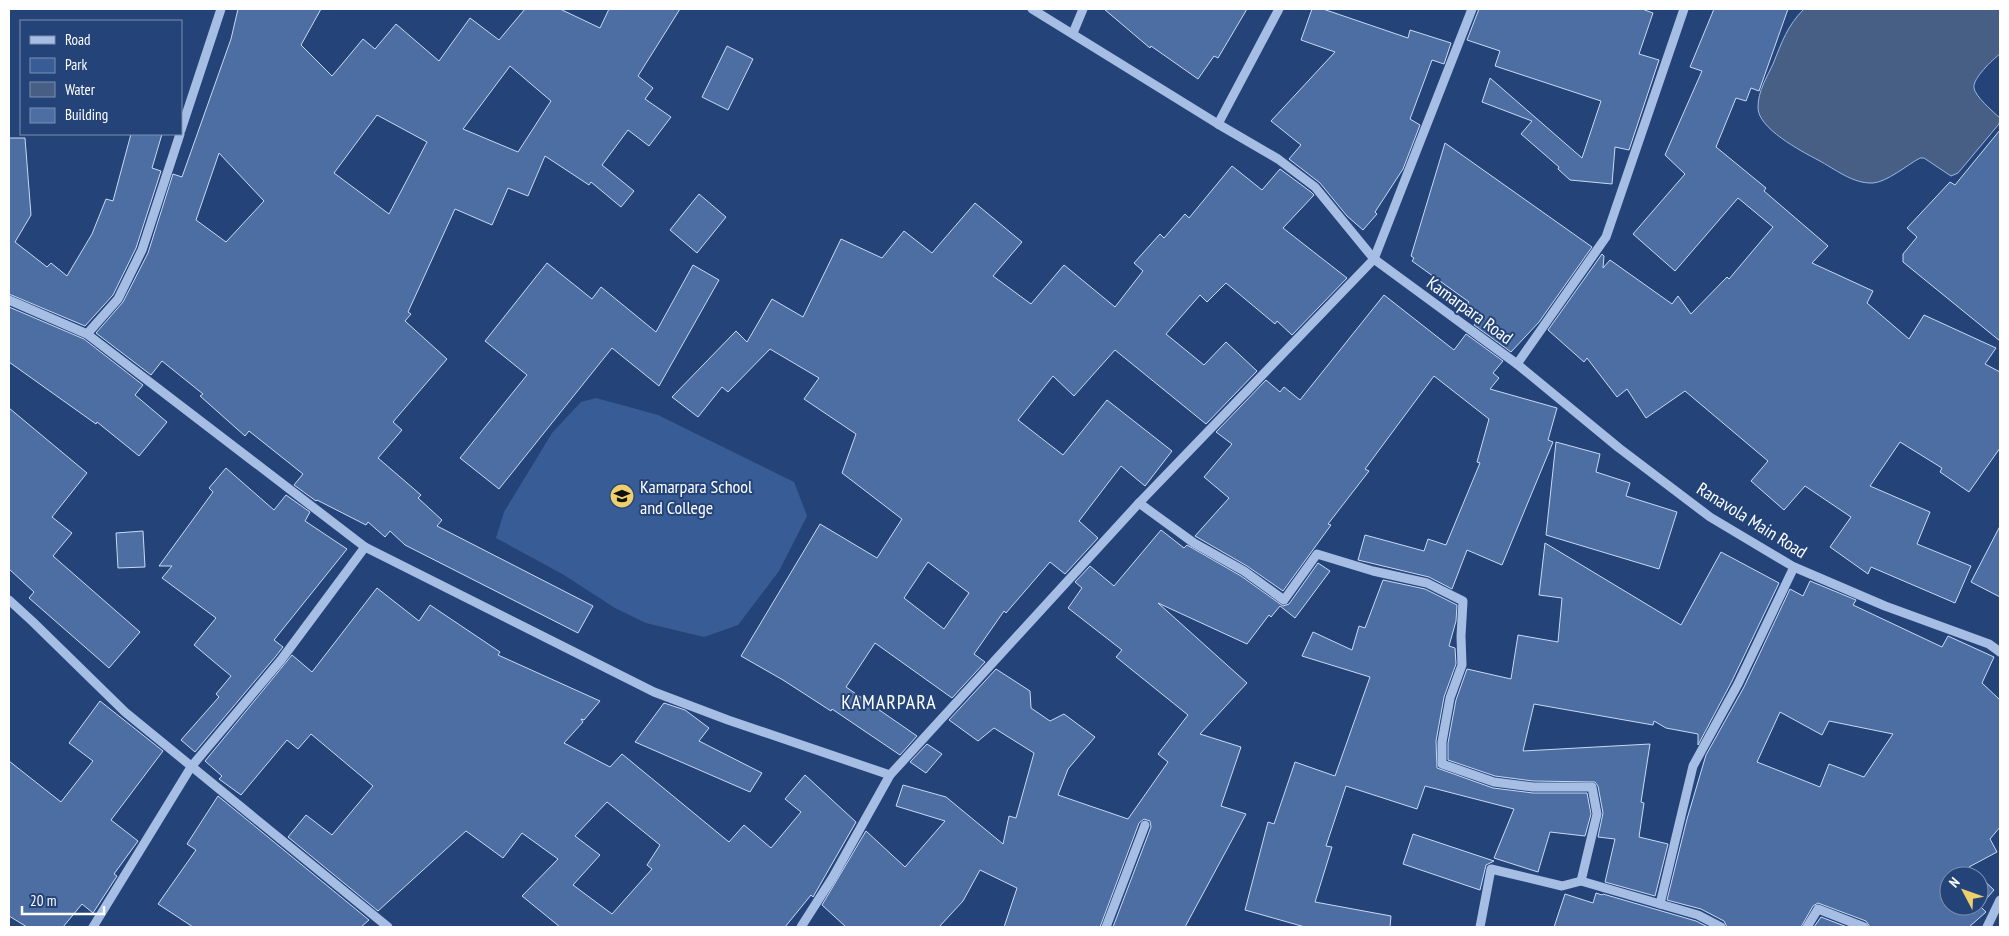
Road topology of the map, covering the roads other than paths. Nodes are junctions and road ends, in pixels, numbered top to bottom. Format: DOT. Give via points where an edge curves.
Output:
graph roads {
  1 [pos="221,9"];
  2 [pos="1032,9"];
  3 [pos="1083,9"];
  4 [pos="1280,9"];
  5 [pos="1472,9"];
  6 [pos="1684,9"];
  7 [pos="1073,33"];
  8 [pos="1218,124"];
  9 [pos="182,129"];
  10 [pos="180,135"];
  11 [pos="1374,259"];
  12 [pos="9,300"];
  13 [pos="87,334"];
  14 [pos="1517,364"];
  15 [pos="1139,504"];
  16 [pos="365,547"];
  17 [pos="1794,567"];
  18 [pos="9,600"];
  19 [pos="2000,652"];
  20 [pos="192,766"];
  21 [pos="890,775"];
  22 [pos="1145,825"];
  23 [pos="1581,881"];
  24 [pos="2000,900"];
  25 [pos="1660,904"];
  26 [pos="93,927"];
  27 [pos="388,927"];
  28 [pos="801,927"];
  29 [pos="1106,927"];
  30 [pos="1480,927"];
  31 [pos="1721,927"];
  32 [pos="1807,927"];
  33 [pos="1864,927"];
  34 [pos="1987,927"];
  1 -- 9 [label="street"];
  2 -- 7 [label="street, Kamarpara Road"];
  3 -- 7 [label="street"];
  4 -- 8 [label="street"];
  5 -- 11 [label="street"];
  6 -- 14 [label="street, Kamarpara Road" via="1606,237"];
  7 -- 8 [label="street, Kamarpara Road"];
  8 -- 11 [label="street, Kamarpara Road" via="1278,159 1315,187"];
  10 -- 13 [label="street" via="142,250 118,299"];
  11 -- 14 [label="street, Kamarpara Road"];
  11 -- 15 [label="street"];
  12 -- 13 [label="street"];
  13 -- 16 [label="street"];
  14 -- 17 [label="street, Ranavola Main Road" via="1710,517"];
  15 -- 21 [label="street"];
  15 -- 23 [label="street" via="1284,600 1317,554 1373,572 1427,583 1463,601 1462,665 1450,698 1442,742 1442,764 1494,782 1592,787 1597,814"];
  16 -- 20 [label="street" via="281,660"];
  16 -- 21 [label="street" via="654,692"];
  17 -- 19 [label="street, Ranavola Main Road" via="1885,606 1989,644"];
  17 -- 25 [label="street" via="1738,684 1693,766"];
  18 -- 20 [label="street" via="125,712"];
  20 -- 26 [label="street"];
  20 -- 27 [label="street"];
  21 -- 28 [label="street" via="833,878"];
  22 -- 29 [label="street"];
  23 -- 25 [label="street"];
  23 -- 30 [label="street" via="1562,886 1491,869"];
  24 -- 34 [label="street"];
  25 -- 31 [label="street" via="1698,915"];
  32 -- 33 [label="street" via="1818,909"];
}
